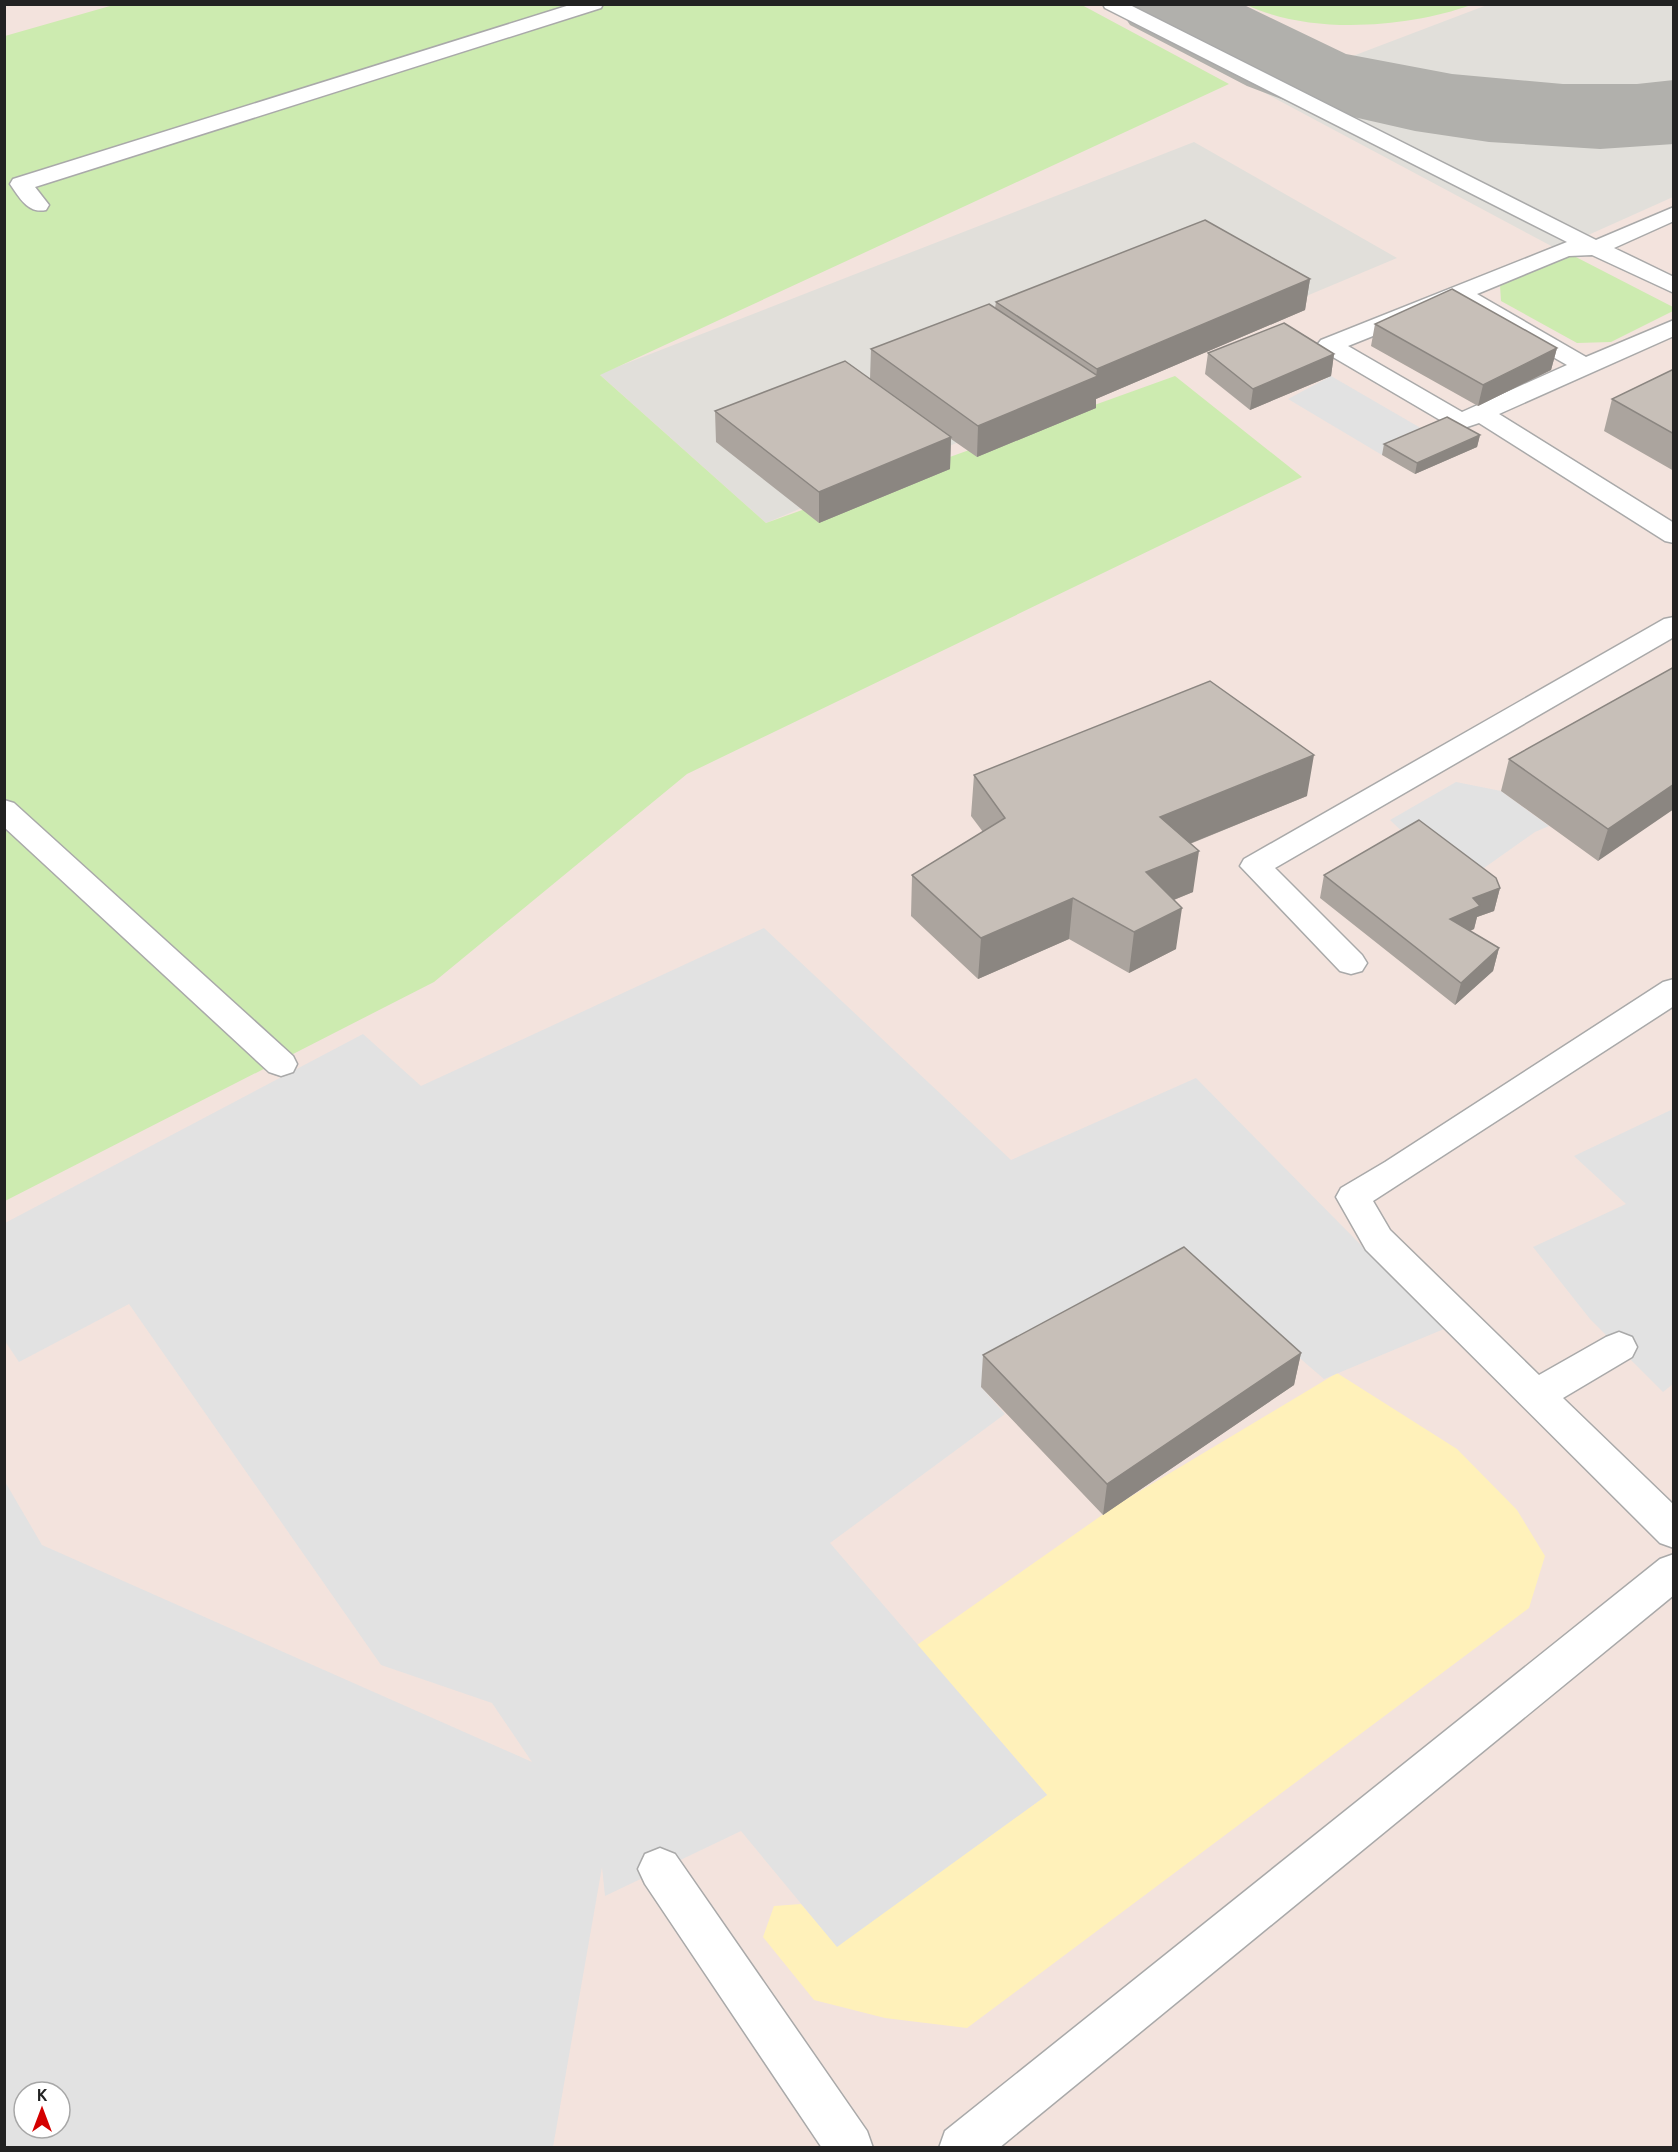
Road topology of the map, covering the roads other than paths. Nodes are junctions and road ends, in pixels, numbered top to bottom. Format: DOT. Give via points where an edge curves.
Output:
graph roads {
  1 [pos="594,4"];
  2 [pos="1112,4"];
  3 [pos="38,206"];
  4 [pos="1674,213"];
  5 [pos="1596,248"];
  6 [pos="1674,286"];
  7 [pos="1459,293"];
  8 [pos="1674,327"];
  9 [pos="1585,366"];
  10 [pos="1480,413"];
  11 [pos="1674,535"];
  12 [pos="1674,625"];
  13 [pos="4,810"];
  14 [pos="1351,963"];
  15 [pos="1674,990"];
  16 [pos="281,1064"];
  17 [pos="1618,1347"];
  18 [pos="1536,1395"];
  19 [pos="1674,1531"];
  20 [pos="1674,1571"];
  21 [pos="660,1869"];
  22 [pos="850,2148"];
  23 [pos="962,2148"];
  1 -- 3 [label="lane" via="21,184"];
  2 -- 5 [label="lane"];
  4 -- 5 [label="lane"];
  5 -- 6 [label="lane"];
  5 -- 7 [label="lane" via="1566,249"];
  7 -- 9 [label="lane"];
  7 -- 10 [label="lane" via="1329,345 1461,422"];
  8 -- 9 [label="lane"];
  9 -- 10 [label="lane"];
  10 -- 11 [label="lane"];
  12 -- 14 [label="lane" via="1255,866"];
  13 -- 16 [label="lane"];
  15 -- 18 [label="lane" via="1353,1197 1378,1239"];
  17 -- 18 [label="lane"];
  18 -- 19 [label="lane"];
  20 -- 23 [label="lane"];
  21 -- 22 [label="lane"];
}
